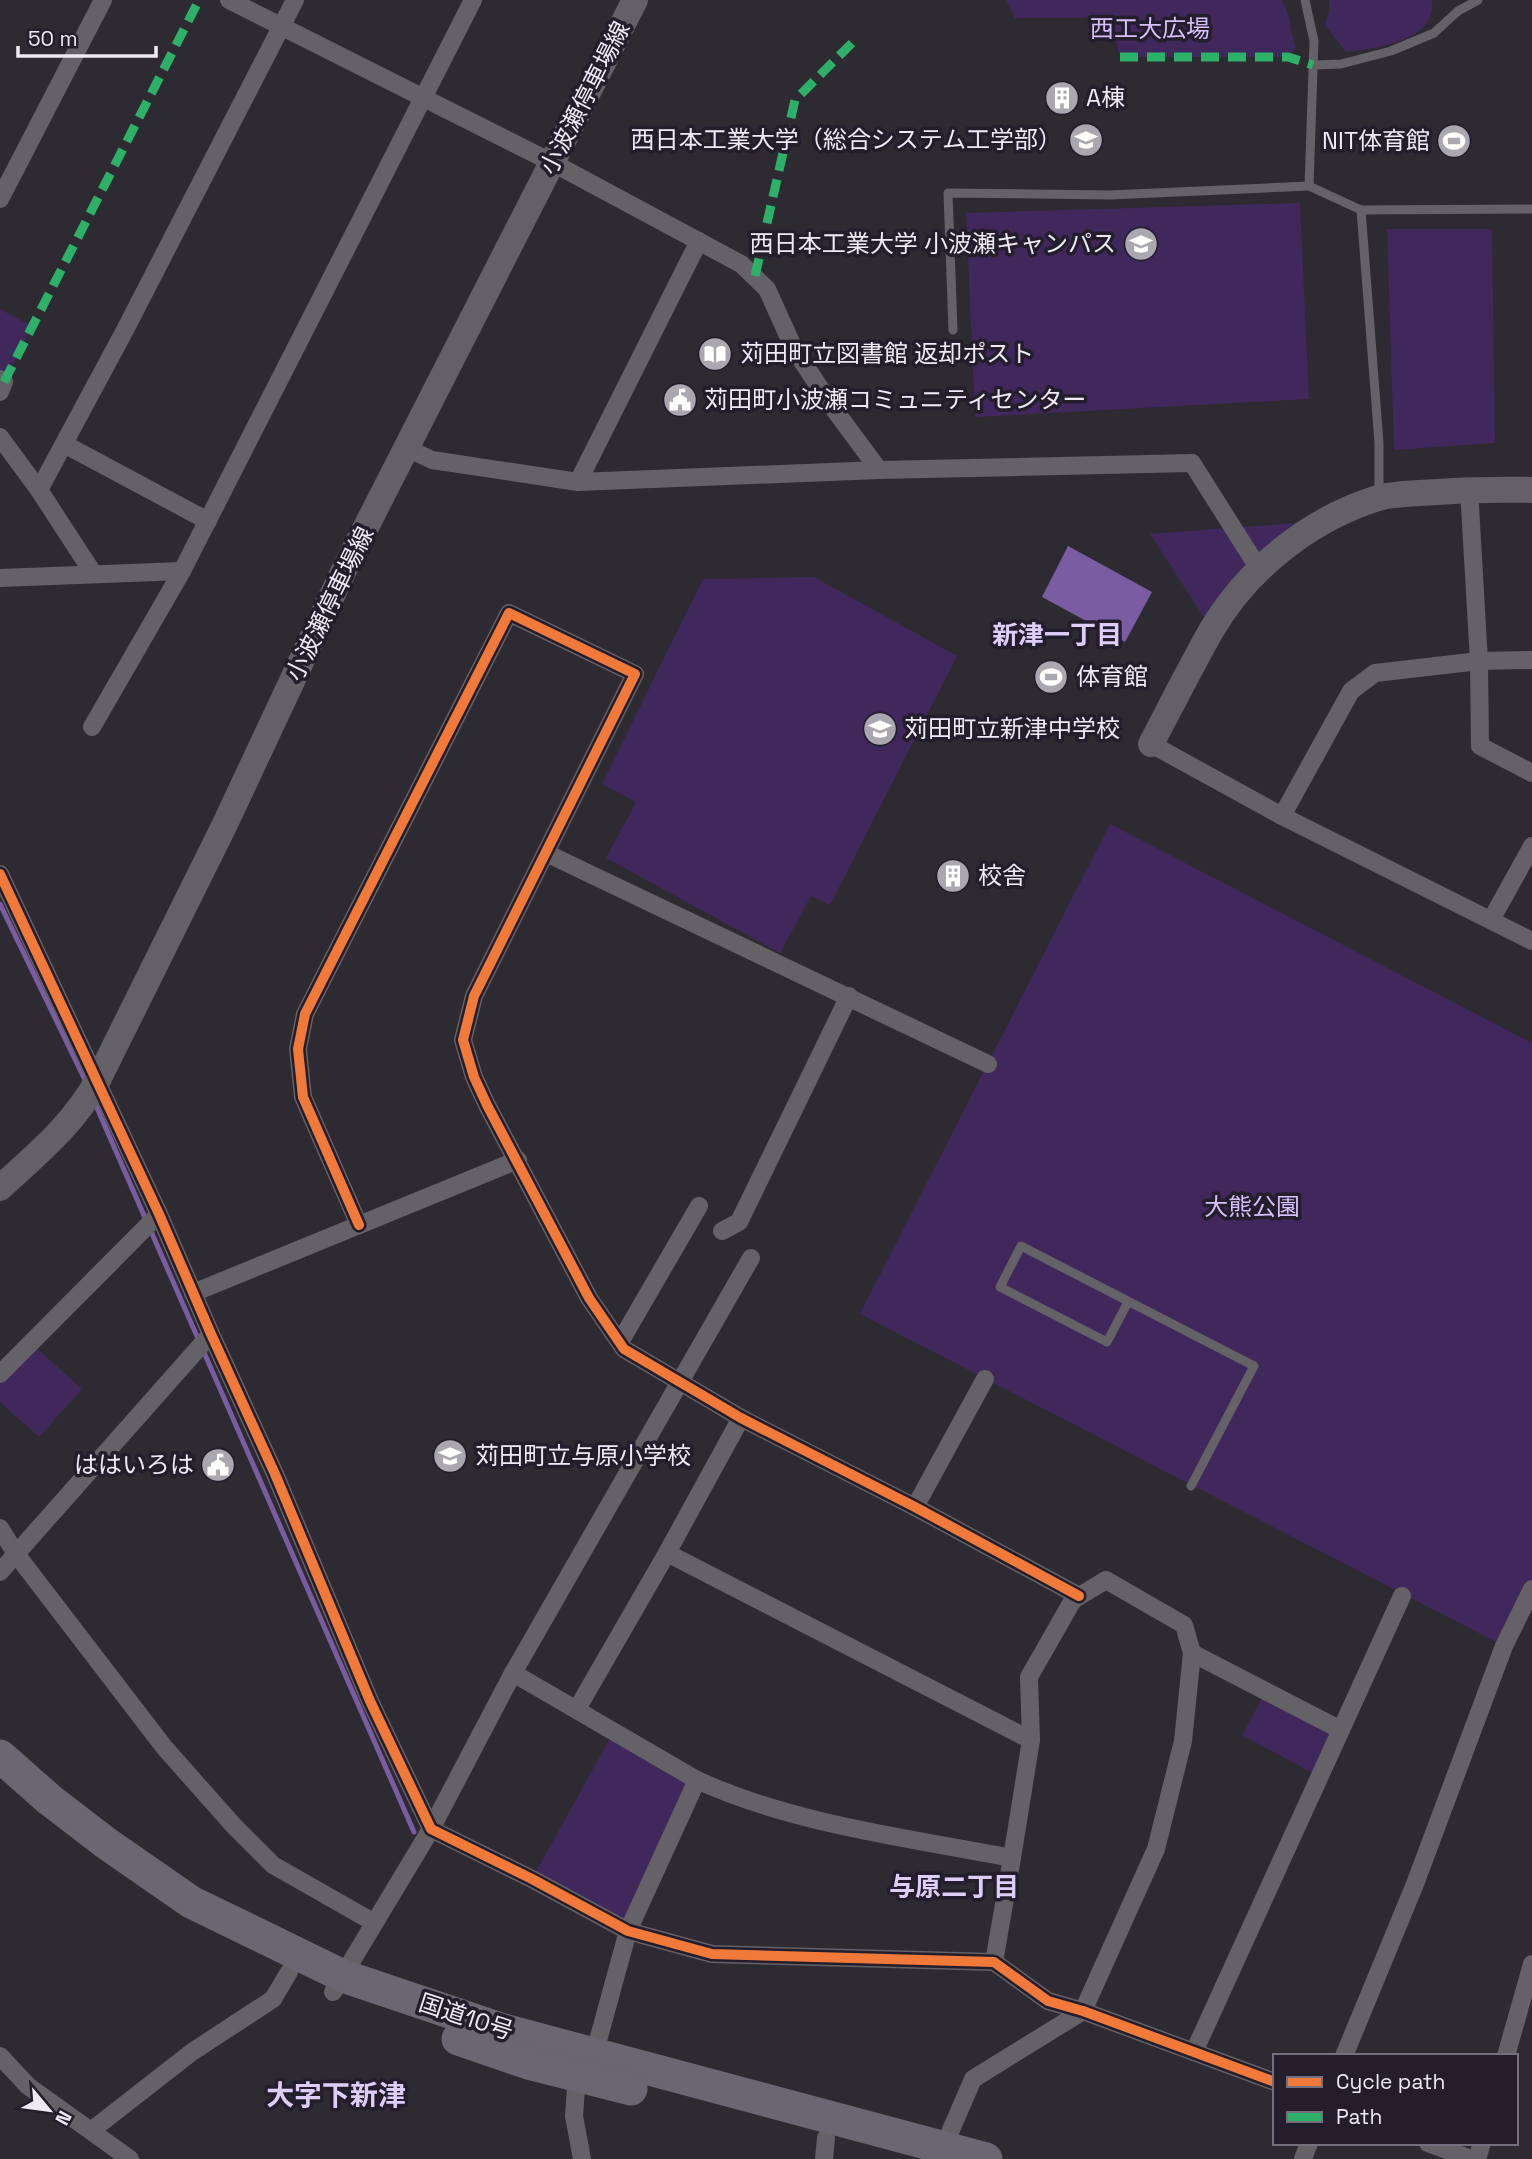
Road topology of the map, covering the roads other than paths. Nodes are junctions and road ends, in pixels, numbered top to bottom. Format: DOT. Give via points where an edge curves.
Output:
graph roads {
  1 [pos="103,0"];
  2 [pos="229,0"];
  3 [pos="295,0"];
  4 [pos="473,0"];
  5 [pos="635,0"];
  6 [pos="1305,0"];
  7 [pos="1478,0"];
  8 [pos="282,26"];
  9 [pos="1313,65"];
  10 [pos="424,97"];
  11 [pos="553,163"];
  12 [pos="1309,186"];
  13 [pos="0,199"];
  14 [pos="1532,209"];
  15 [pos="1361,211"];
  16 [pos="699,241"];
  17 [pos="953,330"];
  18 [pos="0,379"];
  19 [pos="0,392"];
  20 [pos="0,437"];
  21 [pos="64,444"];
  22 [pos="407,448"];
  23 [pos="879,470"];
  24 [pos="578,482"];
  25 [pos="1469,489"];
  26 [pos="38,490"];
  27 [pos="1532,490"];
  28 [pos="1378,498"];
  29 [pos="208,521"];
  30 [pos="1259,569"];
  31 [pos="182,572"];
  32 [pos="93,573"];
  33 [pos="0,578"];
  34 [pos="1532,660"];
  35 [pos="1479,661"];
  36 [pos="92,727"];
  37 [pos="1152,744"];
  38 [pos="1532,773"];
  39 [pos="1283,816"];
  40 [pos="1532,846"];
  41 [pos="546,853"];
  42 [pos="0,874"];
  43 [pos="1491,920"];
  44 [pos="1532,941"];
  45 [pos="849,996"];
  46 [pos="988,1064"];
  47 [pos="98,1080"];
  48 [pos="518,1160"];
  49 [pos="0,1188"];
  50 [pos="699,1206"];
  51 [pos="159,1214"];
  52 [pos="359,1225"];
  53 [pos="722,1231"];
  54 [pos="751,1258"];
  55 [pos="193,1293"];
  56 [pos="1128,1302"];
  57 [pos="211,1334"];
  58 [pos="620,1342"];
  59 [pos="0,1374"];
  60 [pos="985,1379"];
  61 [pos="679,1380"];
  62 [pos="741,1418"];
  63 [pos="1191,1486"];
  64 [pos="915,1507"];
  65 [pos="0,1528"];
  66 [pos="667,1553"];
  67 [pos="16,1554"];
  68 [pos="0,1572"];
  69 [pos="1532,1590"];
  70 [pos="1079,1596"];
  71 [pos="1402,1596"];
  72 [pos="1192,1653"];
  73 [pos="513,1673"];
  74 [pos="577,1709"];
  75 [pos="1341,1730"];
  76 [pos="1031,1740"];
  77 [pos="0,1756"];
  78 [pos="696,1780"];
  79 [pos="0,1783"];
  80 [pos="431,1829"];
  81 [pos="1012,1858"];
  82 [pos="373,1922"];
  83 [pos="628,1931"];
  84 [pos="994,1962"];
  85 [pos="1532,1964"];
  86 [pos="289,1972"];
  87 [pos="338,1984"];
  88 [pos="1083,2011"];
  89 [pos="1194,2052"];
  90 [pos="1346,2054"];
  91 [pos="1507,2054"];
  92 [pos="0,2056"];
  93 [pos="585,2065"];
  94 [pos="1273,2081"];
  95 [pos="92,2130"];
  96 [pos="1433,2145"];
  97 [pos="825,2149"];
  98 [pos="941,2154"];
  99 [pos="130,2159"];
  100 [pos="582,2159"];
  101 [pos="908,2159"];
  102 [pos="986,2159"];
  103 [pos="1471,2159"];
  1 -- 13 [label="street"];
  2 -- 8 [label="street"];
  3 -- 8 [label="street"];
  4 -- 10 [label="street"];
  5 -- 11 [label="main road, 小波瀬停車場線"];
  6 -- 9 [label="lane" via="1314,41"];
  7 -- 9 [label="lane" via="1433,33 1391,51 1341,64"];
  8 -- 10 [label="street"];
  8 -- 21 [label="street"];
  9 -- 12 [label="lane"];
  10 -- 11 [label="street"];
  10 -- 29 [label="street"];
  11 -- 16 [label="street"];
  11 -- 22 [label="main road, 小波瀬停車場線"];
  12 -- 15 [label="lane"];
  12 -- 17 [label="lane" via="1110,195 948,193"];
  14 -- 15 [label="lane"];
  15 -- 28 [label="lane" via="1379,443"];
  16 -- 23 [label="street" via="741,264 767,289 794,349"];
  16 -- 24 [label="street"];
  18 -- 19 [label="street" via="4,382"];
  20 -- 26 [label="street"];
  21 -- 26 [label="street"];
  21 -- 29 [label="street"];
  22 -- 24 [label="street" via="432,460"];
  22 -- 47 [label="main road, 小波瀬停車場線"];
  23 -- 24 [label="street"];
  23 -- 30 [label="street" via="1192,463"];
  25 -- 27 [label="main road"];
  25 -- 28 [label="main road"];
  25 -- 35 [label="street"];
  26 -- 32 [label="street"];
  28 -- 30 [label="main road" via="1322,521"];
  29 -- 31 [label="street"];
  30 -- 37 [label="main road" via="1212,630"];
  31 -- 32 [label="street"];
  31 -- 36 [label="street"];
  32 -- 33 [label="street"];
  34 -- 35 [label="street"];
  35 -- 38 [label="street" via="1480,746"];
  35 -- 39 [label="street" via="1375,673 1351,691"];
  37 -- 39 [label="street"];
  39 -- 43 [label="street"];
  40 -- 43 [label="street"];
  41 -- 45 [label="street"];
  41 -- 48 [label="street" via="474,996 463,1040 474,1077"];
  41 -- 52 [label="street" via="635,674 509,613 305,1014 298,1049 303,1097"];
  42 -- 47 [label="street"];
  43 -- 44 [label="street"];
  45 -- 46 [label="street"];
  45 -- 53 [label="street" via="739,1222"];
  47 -- 49 [label="main road, 小波瀬停車場線" via="63,1129"];
  47 -- 51 [label="street"];
  48 -- 52 [label="street"];
  48 -- 58 [label="street" via="589,1298"];
  50 -- 58 [label="street"];
  51 -- 55 [label="street"];
  51 -- 59 [label="street"];
  52 -- 55 [label="street"];
  54 -- 61 [label="street"];
  55 -- 57 [label="street"];
  56 -- 56 [label="lane" via="1021,1246 1000,1287 1107,1342"];
  56 -- 63 [label="lane" via="1254,1366"];
  57 -- 67 [label="street"];
  57 -- 80 [label="street" via="370,1701"];
  58 -- 61 [label="street" via="624,1349"];
  60 -- 64 [label="street"];
  61 -- 62 [label="street"];
  61 -- 73 [label="street"];
  62 -- 64 [label="street"];
  62 -- 66 [label="street"];
  64 -- 70 [label="street"];
  65 -- 67 [label="street"];
  66 -- 74 [label="street"];
  66 -- 76 [label="street"];
  67 -- 68 [label="street"];
  67 -- 82 [label="street" via="164,1747 234,1826 272,1865"];
  69 -- 90 [label="street" via="1504,1646"];
  70 -- 72 [label="street" via="1106,1580 1184,1625"];
  70 -- 76 [label="street" via="1029,1677"];
  71 -- 75 [label="street"];
  72 -- 75 [label="street"];
  72 -- 88 [label="street" via="1183,1741 1156,1849"];
  73 -- 74 [label="street"];
  73 -- 80 [label="street"];
  74 -- 78 [label="street"];
  75 -- 89 [label="street"];
  76 -- 81 [label="street"];
  77 -- 87 [label="highway, 国道10号" via="87,1829 191,1902"];
  78 -- 81 [label="street" via="803,1817"];
  78 -- 83 [label="street"];
  79 -- 86 [label="highway, 国道10号" via="70,1842 238,1948"];
  80 -- 82 [label="street"];
  80 -- 83 [label="street"];
  81 -- 84 [label="street"];
  82 -- 87 [label="street"];
  83 -- 84 [label="street" via="712,1954"];
  83 -- 93 [label="street"];
  84 -- 88 [label="street" via="1048,2001"];
  85 -- 91 [label="street"];
  86 -- 87 [label="highway, 国道10号"];
  86 -- 95 [label="street" via="273,1998 192,2052"];
  87 -- 93 [label="highway, 国道10号" via="500,2029"];
  88 -- 89 [label="street"];
  88 -- 98 [label="street" via="972,2079"];
  89 -- 94 [label="street"];
  92 -- 95 [label="street" via="28,2086"];
  93 -- 97 [label="highway, 国道10号"];
  93 -- 98 [label="highway, 国道10号"];
  93 -- 100 [label="street" via="574,2116"];
  95 -- 99 [label="street"];
  96 -- 103 [label="street"];
  97 -- 101 [label="highway, 国道10号"];
  98 -- 102 [label="highway, 国道10号"];
}
